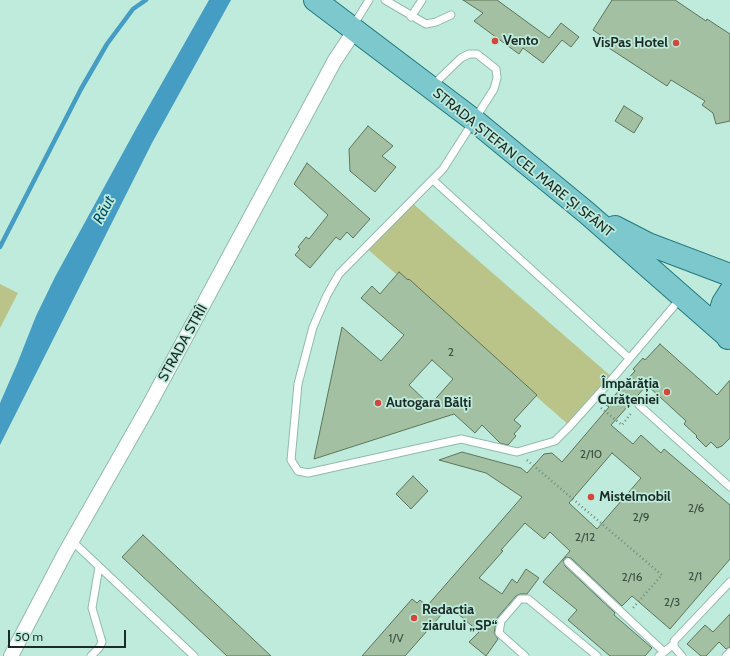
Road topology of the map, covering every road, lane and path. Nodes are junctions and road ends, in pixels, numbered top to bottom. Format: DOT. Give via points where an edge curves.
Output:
graph roads {
  1 [pos="314,0"];
  2 [pos="369,0"];
  3 [pos="387,0"];
  4 [pos="422,0"];
  5 [pos="451,14"];
  6 [pos="411,17"];
  7 [pos="353,29"];
  8 [pos="431,87"];
  9 [pos="474,121"];
  10 [pos="433,180"];
  11 [pos="587,213"];
  12 [pos="648,244"];
  13 [pos="730,265"];
  14 [pos="730,275"];
  15 [pos="730,292"];
  16 [pos="682,297"];
  17 [pos="728,337"];
  18 [pos="629,358"];
  19 [pos="592,401"];
  20 [pos="638,405"];
  21 [pos="517,452"];
  22 [pos="730,487"];
  23 [pos="72,541"];
  24 [pos="568,562"];
  25 [pos="99,567"];
  26 [pos="730,582"];
  27 [pos="626,616"];
  28 [pos="674,644"];
  29 [pos="730,652"];
  30 [pos="661,654"];
  31 [pos="11,656"];
  32 [pos="91,656"];
  33 [pos="194,656"];
  34 [pos="525,656"];
  35 [pos="597,656"];
  36 [pos="682,656"];
  37 [pos="726,656"];
  1 -- 7 [label="main road, STRADA ȘTEFAN CEL MARE ȘI SFÂNT"];
  2 -- 7 [label="lane"];
  3 -- 6 [label="lane"];
  4 -- 6 [label="lane"];
  5 -- 6 [label="lane" via="426,24"];
  7 -- 8 [label="main road, STRADA ȘTEFAN CEL MARE ȘI SFÂNT"];
  7 -- 23 [label="street, STRADA STRÎI"];
  8 -- 9 [label="main road, STRADA ȘTEFAN CEL MARE ȘI SFÂNT"];
  8 -- 9 [label="lane" via="461,58 469,54 477,54 496,69 494,90"];
  9 -- 10 [label="lane" via="444,169"];
  9 -- 11 [label="main road, STRADA ȘTEFAN CEL MARE ȘI SFÂNT"];
  10 -- 18 [label="lane"];
  10 -- 21 [label="lane" via="339,274 327,295 313,327 298,384 291,460 298,471 308,473 461,439"];
  11 -- 12 [label="main road"];
  11 -- 16 [label="main road, STRADA ȘTEFAN CEL MARE ȘI SFÂNT"];
  12 -- 13 [label="main road"];
  12 -- 14 [label="main road"];
  15 -- 17 [label="main road" via="722,302 720,313 721,325"];
  16 -- 17 [label="main road, STRADA ȘTEFAN CEL MARE ȘI SFÂNT"];
  16 -- 18 [label="lane"];
  18 -- 19 [label="lane"];
  19 -- 20 [label="path" via="622,424"];
  19 -- 21 [label="lane" via="555,441"];
  20 -- 22 [label="lane"];
  21 -- 27 [label="path" via="662,575"];
  23 -- 25 [label="lane"];
  23 -- 31 [label="street, STRADA STRÎI"];
  24 -- 27 [label="lane"];
  25 -- 32 [label="lane" via="92,608 102,642"];
  25 -- 33 [label="lane"];
  26 -- 28 [label="lane" via="676,638"];
  27 -- 30 [label="lane"];
  28 -- 30 [label="lane"];
  28 -- 36 [label="lane"];
  29 -- 37 [label="lane"];
  34 -- 35 [label="lane" via="500,632 501,621 520,599 528,599"];
}
